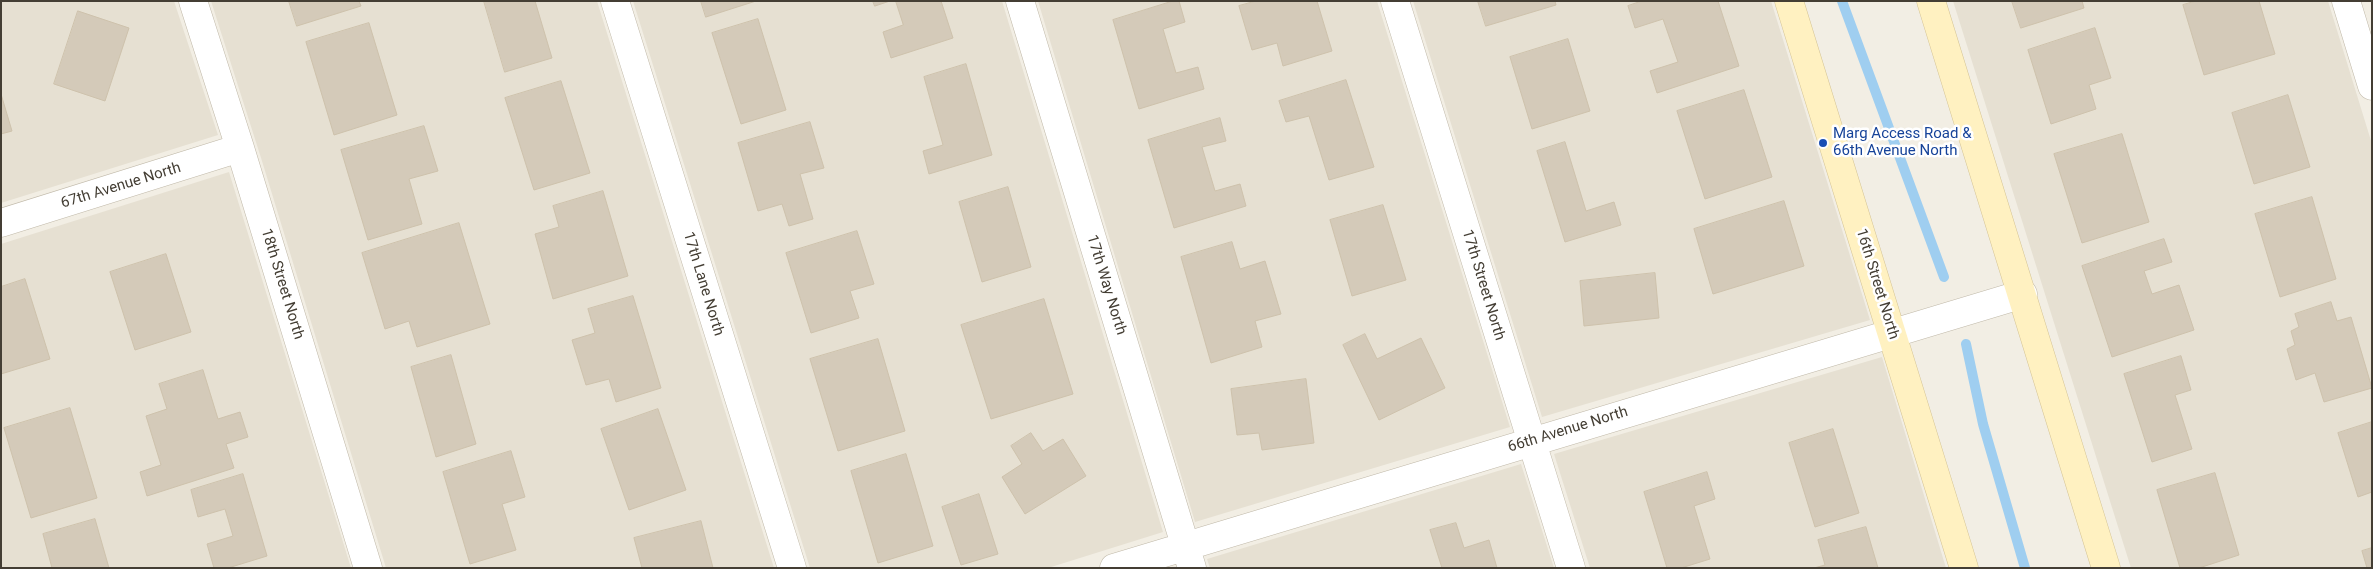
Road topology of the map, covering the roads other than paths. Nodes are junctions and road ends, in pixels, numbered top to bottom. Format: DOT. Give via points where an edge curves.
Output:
graph roads {
  1 [pos="193,1"];
  2 [pos="615,1"];
  3 [pos="1020,1"];
  4 [pos="1395,1"];
  5 [pos="1789,1"];
  6 [pos="1931,1"];
  7 [pos="2346,1"];
  8 [pos="2372,86"];
  9 [pos="240,148"];
  10 [pos="1,223"];
  11 [pos="2023,294"];
  12 [pos="1892,334"];
  13 [pos="1532,441"];
  14 [pos="1188,557"];
  15 [pos="368,568"];
  16 [pos="792,568"];
  17 [pos="1114,568"];
  18 [pos="1571,568"];
  19 [pos="1964,568"];
  20 [pos="2106,568"];
  1 -- 9 [label="street, 18th Street North"];
  2 -- 16 [label="street, 17th Lane North"];
  3 -- 14 [label="street, 17th Way North"];
  4 -- 13 [label="street, 17th Street North"];
  5 -- 12 [label="street, 16th Street North"];
  6 -- 11 [label="street"];
  7 -- 8 [label="street"];
  9 -- 10 [label="street, 67th Avenue North"];
  9 -- 15 [label="street, 18th Street North"];
  11 -- 12 [label="street, 66th Avenue North"];
  11 -- 20 [label="street"];
  12 -- 13 [label="street, 66th Avenue North"];
  12 -- 19 [label="street, 16th Street North"];
  13 -- 14 [label="street, 66th Avenue North"];
  13 -- 18 [label="street, 17th Street North"];
  14 -- 17 [label="street, 66th Avenue North"];
}
